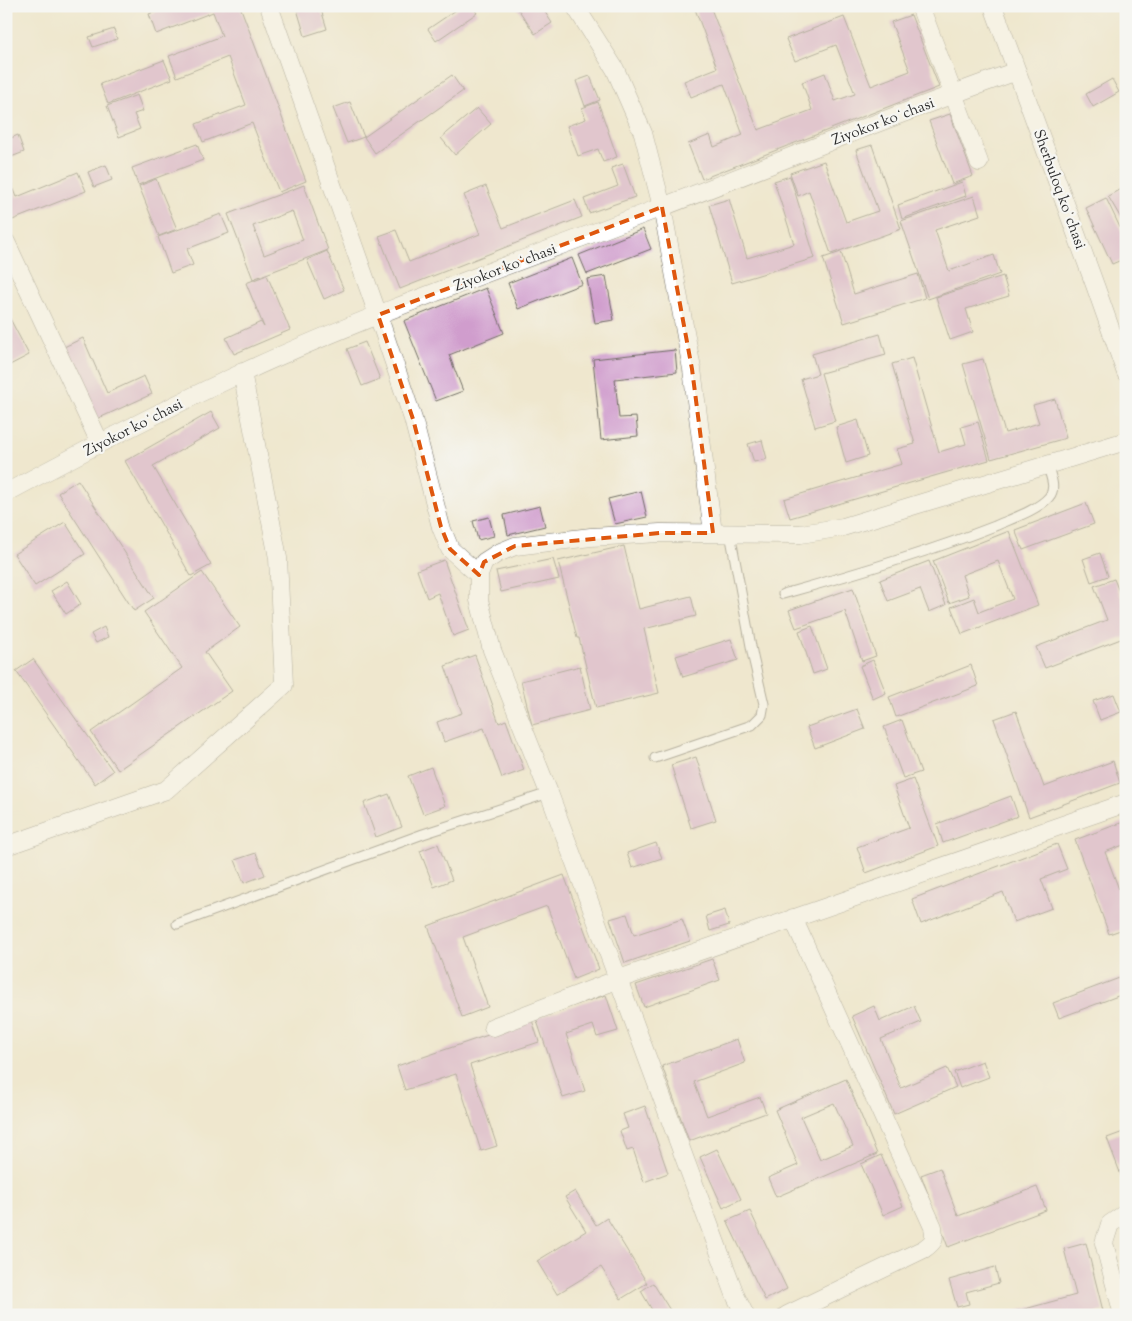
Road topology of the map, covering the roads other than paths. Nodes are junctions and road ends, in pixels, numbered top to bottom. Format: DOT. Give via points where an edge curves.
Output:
graph roads {
  1 [pos="270,6"];
  2 [pos="575,6"];
  3 [pos="920,6"];
  4 [pos="993,6"];
  5 [pos="1017,71"];
  6 [pos="952,94"];
  7 [pos="979,162"];
  8 [pos="662,207"];
  9 [pos="6,242"];
  10 [pos="378,315"];
  11 [pos="242,372"];
  12 [pos="1126,373"];
  13 [pos="1126,441"];
  14 [pos="100,443"];
  15 [pos="1047,464"];
  16 [pos="6,493"];
  17 [pos="722,533"];
  18 [pos="479,575"];
  19 [pos="783,594"];
  20 [pos="655,758"];
  21 [pos="549,793"];
  22 [pos="1126,802"];
  23 [pos="6,846"];
  24 [pos="792,918"];
  25 [pos="177,924"];
  26 [pos="619,979"];
  27 [pos="493,1026"];
  28 [pos="1126,1213"];
  29 [pos="745,1315"];
  30 [pos="787,1315"];
  31 [pos="1123,1315"];
  1 -- 10 [label="street"];
  2 -- 8 [label="street" via="616,69 643,133"];
  3 -- 6 [label="street"];
  4 -- 5 [label="street, Sherbuloq koʻchasi"];
  5 -- 6 [label="street, Ziyokor koʻchasi"];
  5 -- 12 [label="street, Sherbuloq koʻchasi"];
  6 -- 7 [label="street"];
  6 -- 8 [label="street, Ziyokor koʻchasi"];
  8 -- 10 [label="street, Ziyokor koʻchasi"];
  8 -- 17 [label="street"];
  9 -- 14 [label="street"];
  10 -- 11 [label="street, Ziyokor koʻchasi"];
  10 -- 18 [label="street" via="413,419 441,527 450,549"];
  11 -- 14 [label="street, Ziyokor koʻchasi"];
  11 -- 23 [label="street" via="278,558 284,685 166,790"];
  13 -- 15 [label="street"];
  14 -- 16 [label="street, Ziyokor koʻchasi"];
  15 -- 17 [label="street" via="843,527 801,534"];
  15 -- 19 [label="lane" via="1054,488 1049,497 1028,512 955,542"];
  17 -- 18 [label="street" via="660,532 515,546 484,562"];
  17 -- 20 [label="lane" via="764,704 762,715 752,725"];
  18 -- 21 [label="street" via="479,600 492,650"];
  21 -- 25 [label="lane" via="414,837"];
  21 -- 26 [label="street"];
  22 -- 24 [label="street"];
  24 -- 26 [label="street"];
  24 -- 30 [label="street" via="933,1227 934,1238 924,1249"];
  26 -- 27 [label="street"];
  26 -- 29 [label="street"];
  28 -- 31 [label="street" via="1110,1224 1104,1243"];
}
